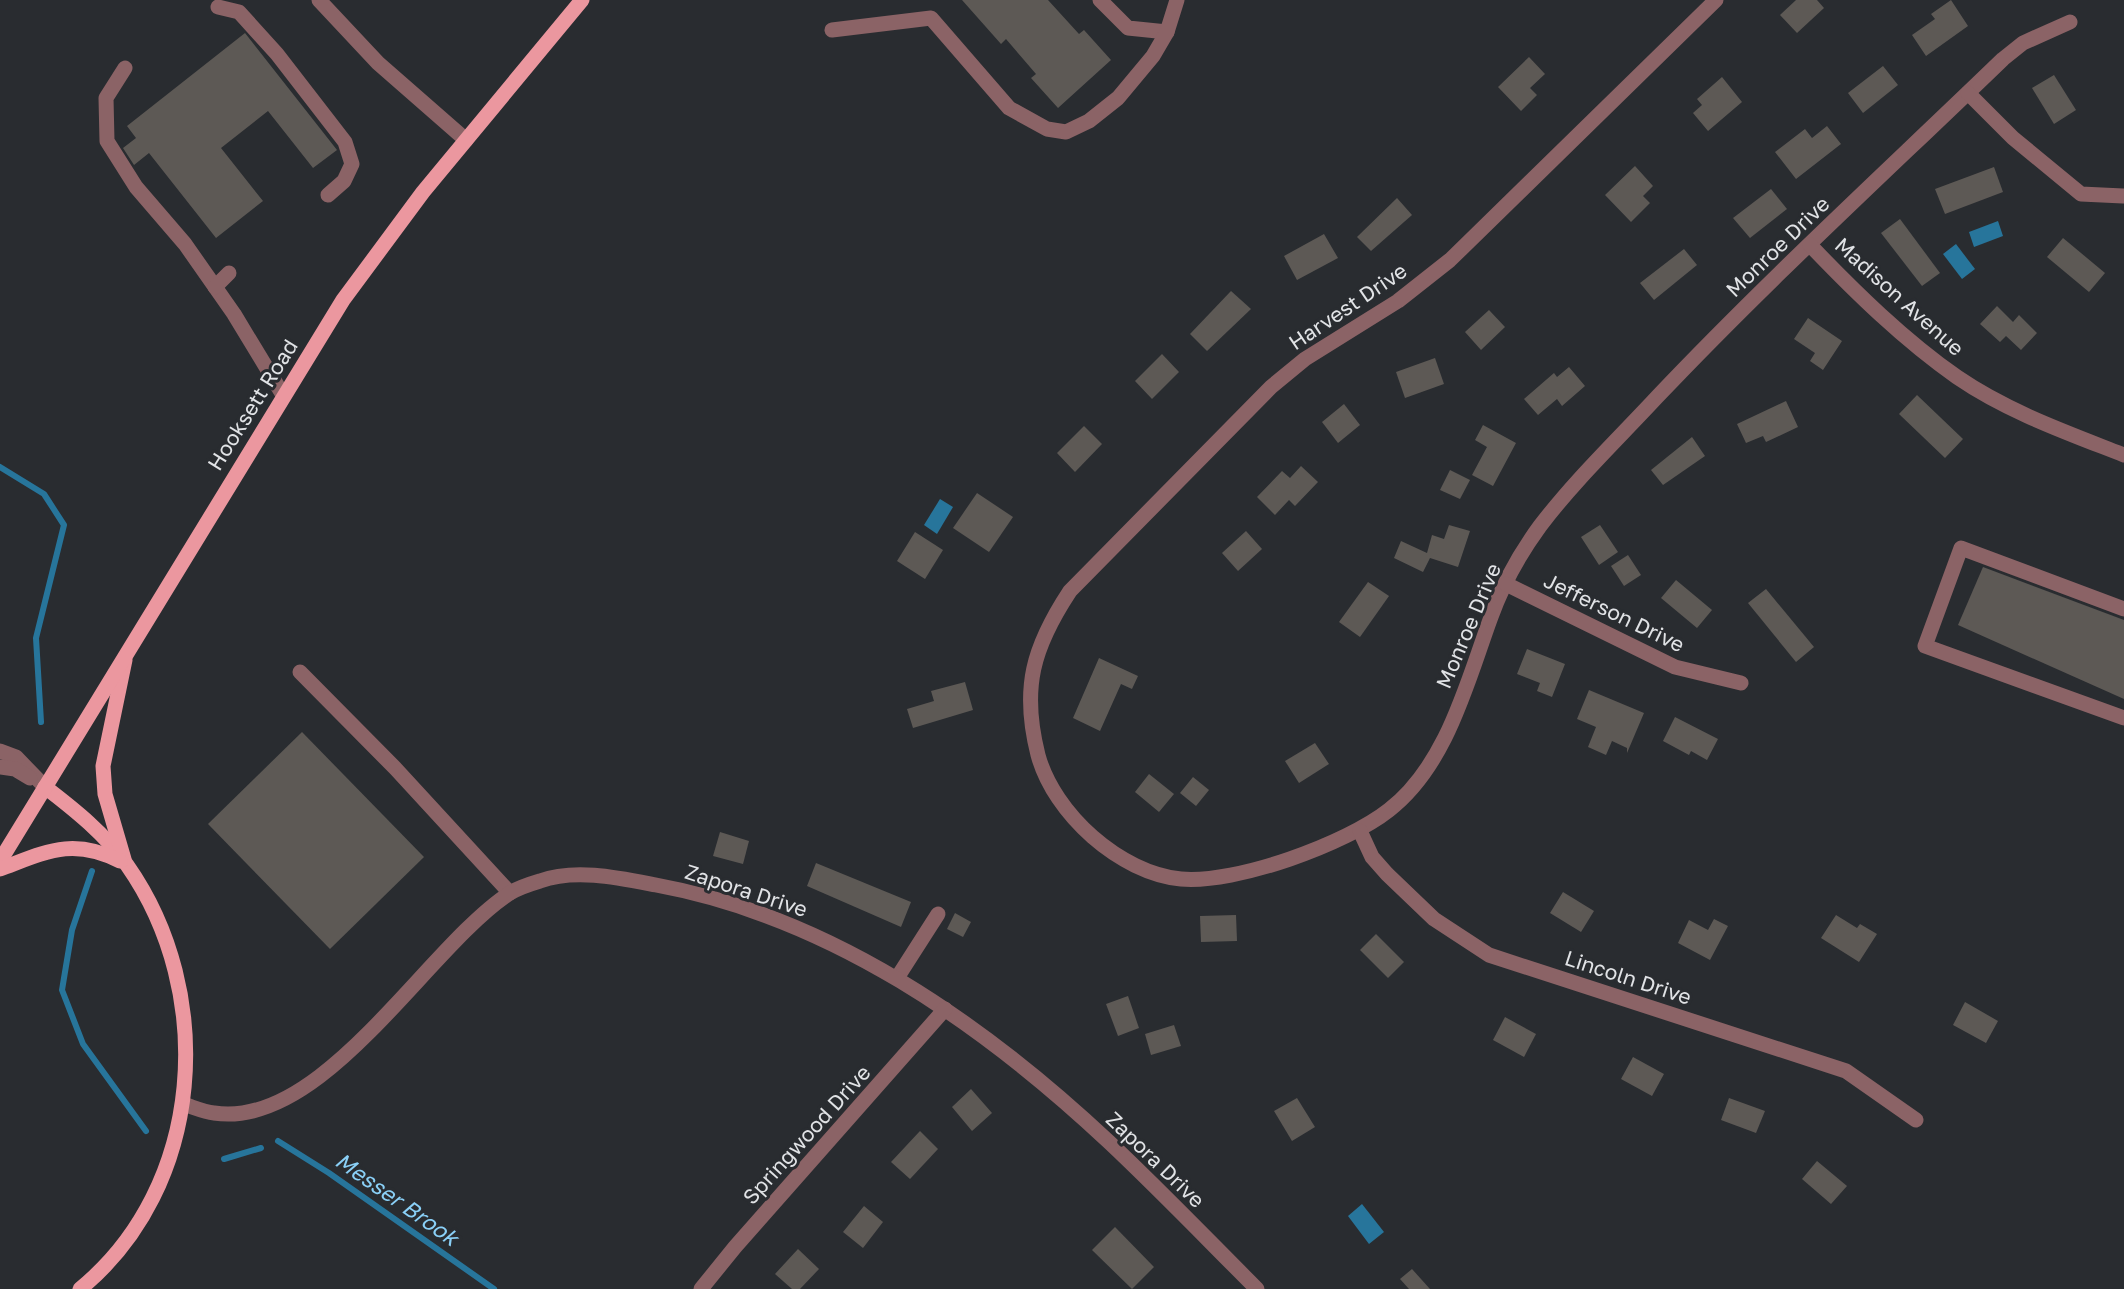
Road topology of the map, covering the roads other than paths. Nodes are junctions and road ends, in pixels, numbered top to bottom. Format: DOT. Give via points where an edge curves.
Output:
graph roads {
  1 [pos="320,0"];
  2 [pos="582,0"];
  3 [pos="1100,0"];
  4 [pos="1177,0"];
  5 [pos="1716,0"];
  6 [pos="218,8"];
  7 [pos="2070,22"];
  8 [pos="832,30"];
  9 [pos="1167,32"];
  10 [pos="125,68"];
  11 [pos="1968,93"];
  12 [pos="466,140"];
  13 [pos="328,195"];
  14 [pos="2123,196"];
  15 [pos="1810,245"];
  16 [pos="229,273"];
  17 [pos="215,287"];
  18 [pos="283,395"];
  19 [pos="2124,455"];
  20 [pos="1506,584"];
  21 [pos="2124,609"];
  22 [pos="126,653"];
  23 [pos="1032,669"];
  24 [pos="300,672"];
  25 [pos="1741,683"];
  26 [pos="2124,718"];
  27 [pos="0,751"];
  28 [pos="0,766"];
  29 [pos="45,787"];
  30 [pos="1360,831"];
  31 [pos="0,861"];
  32 [pos="126,864"];
  33 [pos="0,869"];
  34 [pos="510,893"];
  35 [pos="939,914"];
  36 [pos="897,978"];
  37 [pos="945,1009"];
  38 [pos="183,1104"];
  39 [pos="1916,1120"];
  40 [pos="80,1289"];
  41 [pos="701,1289"];
  42 [pos="1257,1289"];
  1 -- 12 [label="street" via="378,63"];
  2 -- 12 [label="main road, Hooksett Road"];
  3 -- 9 [label="street" via="1128,28"];
  4 -- 9 [label="street"];
  5 -- 23 [label="street, Harvest Drive" via="1450,260 1398,301 1305,359 1271,387 1070,591 1046,628"];
  6 -- 13 [label="street" via="239,12 345,142 352,164 344,181"];
  7 -- 11 [label="street, Monroe Drive" via="2023,43"];
  8 -- 9 [label="street" via="931,18 1009,108 1047,129 1066,132 1089,121 1118,98 1153,56"];
  10 -- 17 [label="street" via="106,98 108,141 136,187 185,244"];
  11 -- 14 [label="street" via="2013,138 2081,194"];
  11 -- 15 [label="street, Monroe Drive"];
  12 -- 18 [label="main road, Hooksett Road" via="343,300"];
  15 -- 19 [label="street, Madison Avenue" via="1907,337 1958,378 2035,420"];
  15 -- 20 [label="street, Monroe Drive" via="1701,351 1564,496 1537,531"];
  16 -- 17 [label="street"];
  17 -- 18 [label="street"];
  18 -- 22 [label="main road, Hooksett Road"];
  20 -- 25 [label="street, Jefferson Drive" via="1675,667"];
  20 -- 30 [label="street, Monroe Drive" via="1434,758 1408,793"];
  21 -- 26 [label="street" via="1961,548 1924,646"];
  22 -- 29 [label="main road, Hooksett Road"];
  22 -- 32 [label="main road" via="103,766 105,794"];
  23 -- 30 [label="street, Monroe Drive" via="1031,713 1046,777 1070,814 1101,845 1138,867 1181,879 1224,875 1267,865"];
  24 -- 34 [label="street"];
  27 -- 29 [label="street" via="16,757"];
  28 -- 29 [label="street" via="15,769"];
  29 -- 31 [label="main road, Hooksett Road"];
  29 -- 32 [label="main road" via="80,814"];
  30 -- 39 [label="street, Lincoln Drive" via="1372,857 1395,882 1434,919 1489,956 1846,1071"];
  32 -- 33 [label="main road" via="98,852 72,847 49,850"];
  32 -- 38 [label="main road" via="157,919 178,980 186,1042"];
  34 -- 36 [label="street, Zapora Drive" via="568,874 678,889 803,931"];
  34 -- 38 [label="street, Zapora Drive" via="475,923 337,1063 300,1090 265,1108 235,1113 215,1113"];
  35 -- 36 [label="street"];
  36 -- 37 [label="street, Zapora Drive"];
  37 -- 41 [label="street, Springwood Drive"];
  37 -- 42 [label="street, Zapora Drive" via="1043,1083 1109,1142"];
  38 -- 40 [label="main road" via="156,1190 119,1249"];
}
